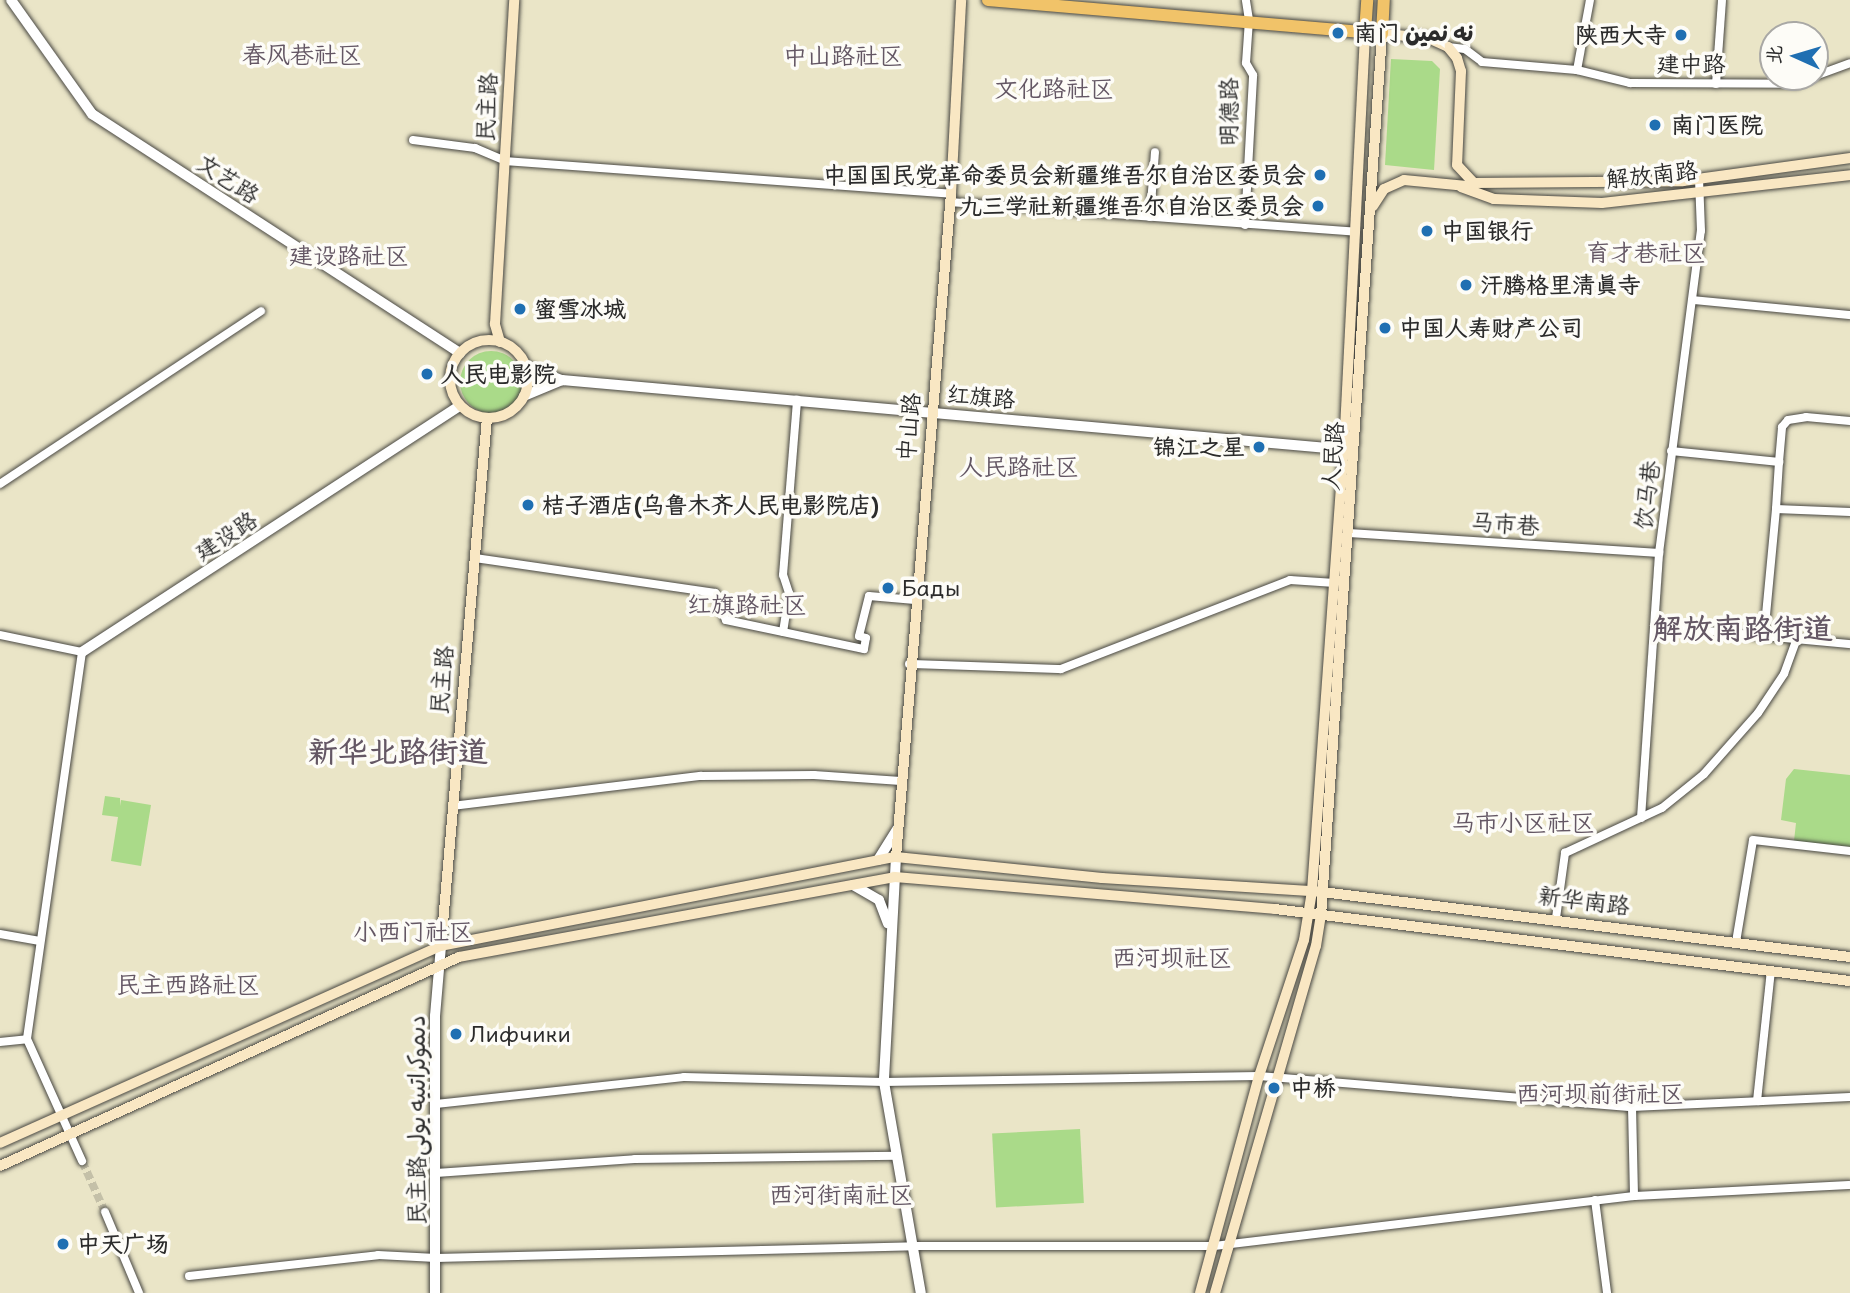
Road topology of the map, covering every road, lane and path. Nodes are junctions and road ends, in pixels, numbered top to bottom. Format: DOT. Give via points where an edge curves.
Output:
graph roads {
  1 [pos="11,0"];
  2 [pos="514,0"];
  3 [pos="961,0"];
  4 [pos="988,0"];
  5 [pos="1246,0"];
  6 [pos="1367,0"];
  7 [pos="1384,0"];
  8 [pos="1590,0"];
  9 [pos="1722,0"];
  10 [pos="1249,20"];
  11 [pos="1365,32"];
  12 [pos="1382,34"];
  13 [pos="1448,47"];
  14 [pos="1850,63"];
  15 [pos="1577,70"];
  16 [pos="1829,71"];
  17 [pos="1716,84"];
  18 [pos="1759,84"];
  19 [pos="413,140"];
  20 [pos="1154,152"];
  21 [pos="1456,157"];
  22 [pos="1850,158"];
  23 [pos="505,161"];
  24 [pos="1850,174"];
  25 [pos="1699,178"];
  26 [pos="1483,183"];
  27 [pos="1461,187"];
  28 [pos="1700,193"];
  29 [pos="951,198"];
  30 [pos="1150,217"];
  31 [pos="1371,219"];
  32 [pos="1245,225"];
  33 [pos="1356,232"];
  34 [pos="1693,300"];
  35 [pos="261,311"];
  36 [pos="1850,315"];
  37 [pos="500,342"];
  38 [pos="460,353"];
  39 [pos="525,366"];
  40 [pos="562,380"];
  41 [pos="524,396"];
  42 [pos="797,400"];
  43 [pos="460,406"];
  44 [pos="932,412"];
  45 [pos="486,418"];
  46 [pos="1850,421"];
  47 [pos="1349,450"];
  48 [pos="1671,451"];
  49 [pos="1779,462"];
  50 [pos="0,484"];
  51 [pos="1776,509"];
  52 [pos="1850,512"];
  53 [pos="1349,533"];
  54 [pos="1659,553"];
  55 [pos="475,558"];
  56 [pos="1335,583"];
  57 [pos="915,600"];
  58 [pos="1655,626"];
  59 [pos="783,632"];
  60 [pos="0,635"];
  61 [pos="1763,636"];
  62 [pos="1797,639"];
  63 [pos="1850,644"];
  64 [pos="82,652"];
  65 [pos="909,664"];
  66 [pos="901,781"];
  67 [pos="452,806"];
  68 [pos="1641,817"];
  69 [pos="898,818"];
  70 [pos="1850,850"];
  71 [pos="896,857"];
  72 [pos="878,860"];
  73 [pos="894,877"];
  74 [pos="853,885"];
  75 [pos="1317,892"];
  76 [pos="1315,915"];
  77 [pos="1556,918"];
  78 [pos="0,933"];
  79 [pos="891,939"];
  80 [pos="38,941"];
  81 [pos="1736,942"];
  82 [pos="442,946"];
  83 [pos="1850,957"];
  84 [pos="440,965"];
  85 [pos="1772,971"];
  86 [pos="1850,981"];
  87 [pos="27,1039"];
  88 [pos="0,1042"];
  89 [pos="1259,1076"];
  90 [pos="1275,1078"];
  91 [pos="884,1082"];
  92 [pos="1850,1097"];
  93 [pos="1757,1101"];
  94 [pos="436,1104"];
  95 [pos="1632,1107"];
  96 [pos="64,1113"];
  97 [pos="73,1135"];
  98 [pos="0,1143"];
  99 [pos="897,1156"];
  100 [pos="82,1161"];
  101 [pos="0,1166"];
  102 [pos="436,1172"];
  103 [pos="1850,1185"];
  104 [pos="1634,1196"];
  105 [pos="1595,1200"];
  106 [pos="106,1212"];
  107 [pos="1230,1244"];
  108 [pos="915,1246"];
  109 [pos="1213,1246"];
  110 [pos="436,1258"];
  111 [pos="189,1276"];
  112 [pos="139,1293"];
  113 [pos="435,1293"];
  114 [pos="921,1293"];
  115 [pos="1200,1293"];
  116 [pos="1215,1293"];
  117 [pos="1607,1293"];
  1 -- 38 [label="street, 文艺路" via="92,114"];
  2 -- 23 [label="main road, 民主路"];
  3 -- 29 [label="main road, 中山路"];
  4 -- 10 [label="main road"];
  5 -- 10 [label="street, 明德路"];
  6 -- 11 [label="main road, 人民路"];
  7 -- 12 [label="main road, 人民路"];
  8 -- 15 [label="street"];
  9 -- 17 [label="street"];
  10 -- 11 [label="main road"];
  10 -- 32 [label="street, 明德路" via="1246,63 1253,75"];
  11 -- 12 [label="main road"];
  11 -- 33 [label="main road, 人民路"];
  12 -- 13 [label="main road" via="1428,38"];
  12 -- 31 [label="main road, 人民路"];
  13 -- 15 [label="street, 建中路" via="1465,49 1482,62"];
  13 -- 21 [label="main road" via="1461,71"];
  14 -- 16 [label="street, 建中路"];
  15 -- 17 [label="street, 建中路" via="1630,83"];
  17 -- 18 [label="street, 建中路"];
  19 -- 23 [label="street" via="475,148"];
  20 -- 30 [label="street"];
  21 -- 26 [label="main road" via="1467,179"];
  21 -- 27 [label="main road"];
  22 -- 25 [label="main road, 解放南路"];
  23 -- 29 [label="street"];
  23 -- 37 [label="main road, 民主路" via="495,324"];
  24 -- 28 [label="main road, 解放南路"];
  25 -- 26 [label="main road, 解放南路"];
  25 -- 28 [label="street, 饮马巷"];
  26 -- 27 [label="main road, 解放南路"];
  27 -- 28 [label="main road, 解放南路" via="1494,199 1602,203"];
  27 -- 31 [label="main road, 解放南路" via="1404,180 1394,183 1377,198"];
  28 -- 34 [label="street, 饮马巷"];
  29 -- 30 [label="street"];
  29 -- 44 [label="main road, 中山路"];
  30 -- 32 [label="street"];
  31 -- 47 [label="main road, 人民路"];
  32 -- 33 [label="street"];
  33 -- 47 [label="main road, 人民路"];
  34 -- 36 [label="street"];
  34 -- 48 [label="street, 饮马巷" via="1686,319"];
  35 -- 50 [label="street"];
  37 -- 38 [label="main road" via="478,342"];
  37 -- 39 [label="main road" via="511,347"];
  38 -- 43 [label="main road" via="450,374"];
  39 -- 40 [label="street"];
  39 -- 41 [label="main road"];
  40 -- 41 [label="street"];
  40 -- 42 [label="street, 红旗路"];
  41 -- 45 [label="main road" via="509,413"];
  42 -- 44 [label="street, 红旗路"];
  42 -- 59 [label="street" via="783,575 789,593"];
  43 -- 45 [label="main road"];
  43 -- 64 [label="street, 建设路"];
  44 -- 47 [label="street, 红旗路"];
  44 -- 57 [label="main road, 中山路"];
  45 -- 55 [label="main road, 民主路"];
  46 -- 49 [label="street" via="1788,420 1782,427"];
  47 -- 53 [label="main road, 人民路"];
  47 -- 56 [label="main road, 人民路"];
  48 -- 49 [label="street"];
  48 -- 54 [label="street, 饮马巷"];
  49 -- 51 [label="street"];
  51 -- 52 [label="street"];
  51 -- 61 [label="street"];
  53 -- 54 [label="street, 马市巷"];
  53 -- 75 [label="main road, 人民路"];
  54 -- 58 [label="street, 饮马巷"];
  55 -- 59 [label="street" via="715,593 726,620"];
  55 -- 67 [label="main road, 民主路"];
  56 -- 65 [label="street" via="1290,580 1061,669"];
  56 -- 75 [label="main road, 人民路"];
  57 -- 59 [label="street" via="869,596 859,636 866,638 864,649"];
  57 -- 65 [label="main road, 中山路"];
  58 -- 61 [label="street"];
  58 -- 68 [label="street, 饮马巷"];
  60 -- 64 [label="street"];
  61 -- 62 [label="street"];
  62 -- 63 [label="street"];
  62 -- 68 [label="street" via="1784,674 1758,713 1703,774 1662,808"];
  64 -- 80 [label="street"];
  65 -- 66 [label="main road, 中山路"];
  66 -- 67 [label="street" via="814,775 701,776"];
  66 -- 69 [label="main road, 中山路"];
  67 -- 82 [label="main road, 民主路"];
  68 -- 77 [label="street" via="1565,853"];
  69 -- 71 [label="main road, 中山路"];
  69 -- 72 [label="street" via="896,833"];
  70 -- 81 [label="street" via="1752,840"];
  71 -- 72 [label="main road, 新华南路"];
  71 -- 73 [label="street"];
  71 -- 75 [label="main road, 新华南路" via="1102,878"];
  72 -- 82 [label="main road, 新华南路"];
  73 -- 74 [label="main road, 新华南路"];
  73 -- 76 [label="main road, 新华南路"];
  73 -- 79 [label="street"];
  74 -- 79 [label="street" via="879,900"];
  74 -- 84 [label="main road, 新华南路" via="459,957"];
  75 -- 76 [label="main road, 人民路"];
  75 -- 77 [label="main road, 新华南路"];
  76 -- 85 [label="main road, 新华南路"];
  76 -- 89 [label="main road"];
  76 -- 90 [label="main road" via="1316,946"];
  77 -- 81 [label="main road, 新华南路"];
  78 -- 80 [label="street"];
  79 -- 91 [label="street"];
  80 -- 87 [label="street"];
  81 -- 83 [label="main road, 新华南路"];
  82 -- 84 [label="street, 民主路دىموكراتىيە يولى"];
  82 -- 96 [label="main road, 新华南路"];
  84 -- 94 [label="street, 民主路دىموكراتىيە يولى"];
  84 -- 97 [label="main road, 新华南路"];
  85 -- 86 [label="main road, 新华南路"];
  85 -- 93 [label="street"];
  87 -- 88 [label="street"];
  87 -- 96 [label="street"];
  89 -- 90 [label="street"];
  89 -- 91 [label="street"];
  89 -- 109 [label="main road"];
  90 -- 95 [label="street"];
  90 -- 107 [label="main road"];
  91 -- 94 [label="street" via="684,1077"];
  91 -- 99 [label="street"];
  92 -- 93 [label="street"];
  93 -- 95 [label="street"];
  94 -- 102 [label="street, 民主路دىموكراتىيە يولى"];
  95 -- 104 [label="street"];
  96 -- 97 [label="street"];
  96 -- 98 [label="main road, 新华南路"];
  97 -- 100 [label="street"];
  97 -- 101 [label="main road, 新华南路"];
  99 -- 102 [label="street" via="635,1159"];
  99 -- 108 [label="street"];
  102 -- 110 [label="street, 民主路دىموكراتىيە يولى"];
  103 -- 104 [label="street"];
  104 -- 105 [label="street"];
  105 -- 107 [label="street"];
  105 -- 117 [label="street"];
  106 -- 112 [label="street"];
  107 -- 109 [label="street"];
  107 -- 116 [label="main road"];
  108 -- 109 [label="street"];
  108 -- 110 [label="street"];
  108 -- 114 [label="street"];
  109 -- 115 [label="main road"];
  110 -- 111 [label="street" via="378,1255"];
  110 -- 113 [label="street, 民主路دىموكراتىيە يولى"];
}
